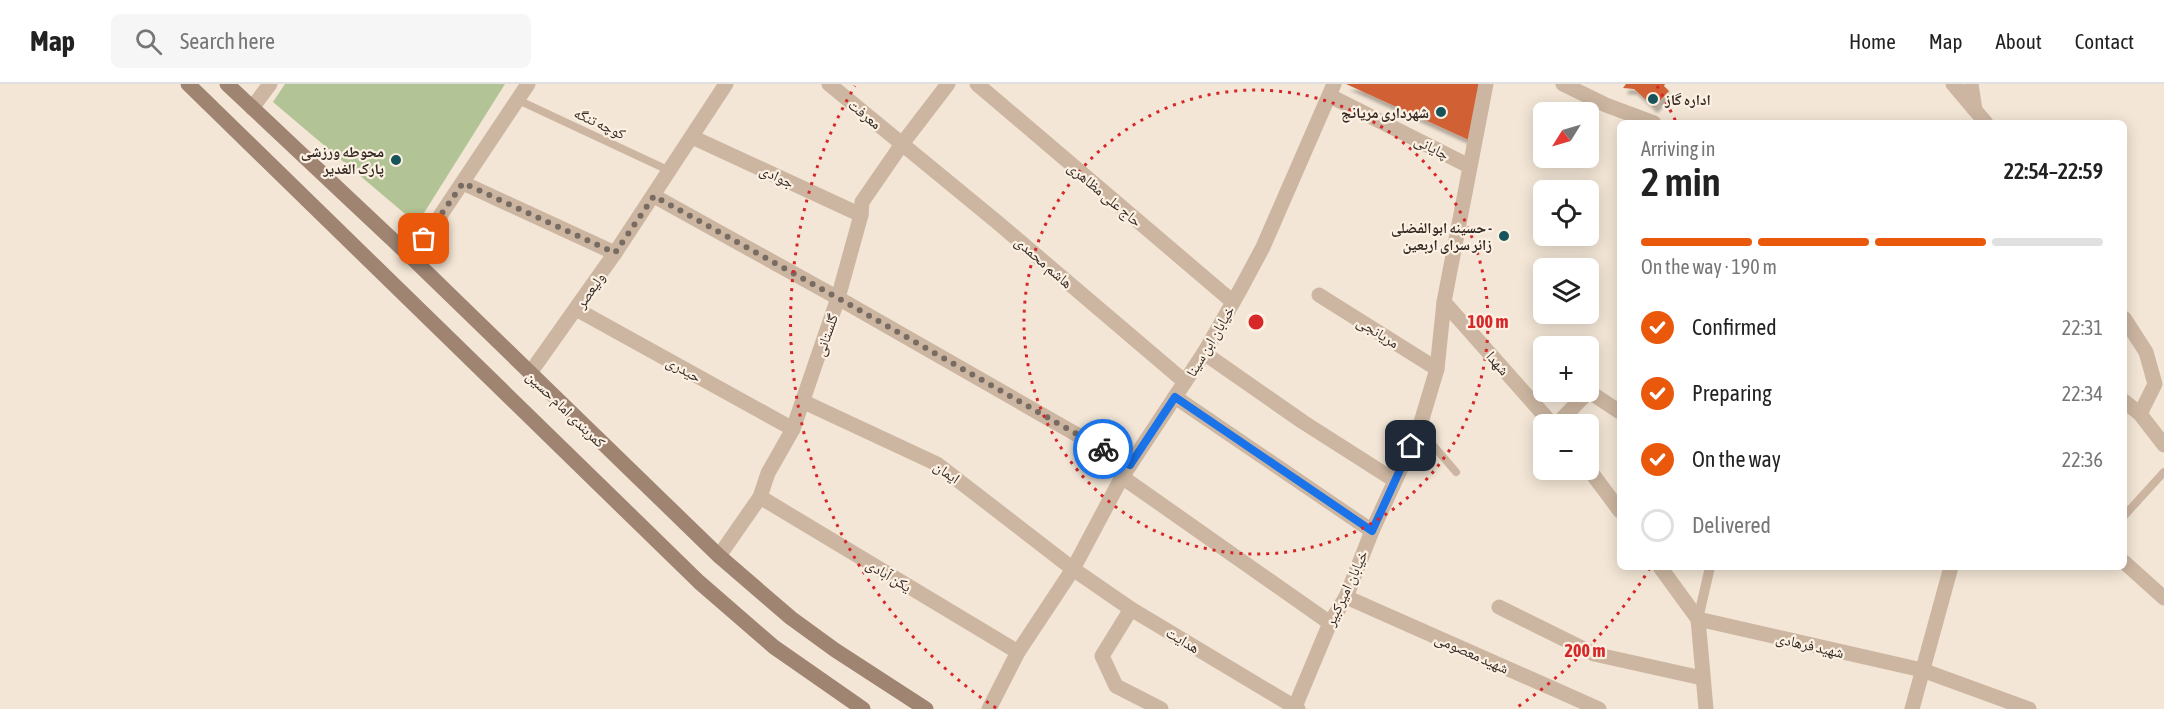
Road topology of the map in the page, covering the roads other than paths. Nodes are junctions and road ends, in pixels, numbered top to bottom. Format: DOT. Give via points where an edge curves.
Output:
graph roads {
  1 [pos="188,84"];
  2 [pos="227,84"];
  3 [pos="270,84"];
  4 [pos="528,84"];
  5 [pos="726,84"];
  6 [pos="829,84"];
  7 [pos="977,84"];
  8 [pos="1486,84"];
  9 [pos="1563,84"];
  10 [pos="1953,84"];
  11 [pos="1971,84"];
  12 [pos="941,86"];
  13 [pos="1332,90"];
  14 [pos="518,100"];
  15 [pos="252,108"];
  16 [pos="1975,110"];
  17 [pos="1646,120"];
  18 [pos="1983,120"];
  19 [pos="692,136"];
  20 [pos="902,144"];
  21 [pos="1469,166"];
  22 [pos="670,171"];
  23 [pos="463,183"];
  24 [pos="654,196"];
  25 [pos="861,215"];
  26 [pos="615,253"];
  27 [pos="412,258"];
  28 [pos="1319,295"];
  29 [pos="838,298"];
  30 [pos="1233,302"];
  31 [pos="1444,302"];
  32 [pos="576,309"];
  33 [pos="2127,323"];
  34 [pos="1204,353"];
  35 [pos="1437,369"];
  36 [pos="530,373"];
  37 [pos="1185,382"];
  38 [pos="1175,397"];
  39 [pos="1599,398"];
  40 [pos="804,402"];
  41 [pos="1578,402"];
  42 [pos="2127,403"];
  43 [pos="1617,410"];
  44 [pos="1543,414"];
  45 [pos="1566,414"];
  46 [pos="2140,414"];
  47 [pos="793,429"];
  48 [pos="1419,429"];
  49 [pos="2164,446"];
  50 [pos="1126,471"];
  51 [pos="1456,472"];
  52 [pos="2164,472"];
  53 [pos="1394,480"];
  54 [pos="1597,480"];
  55 [pos="760,497"];
  56 [pos="1617,507"];
  57 [pos="2127,513"];
  58 [pos="1372,531"];
  59 [pos="719,556"];
  60 [pos="2127,565"];
  61 [pos="1073,569"];
  62 [pos="1662,570"];
  63 [pos="1709,570"];
  64 [pos="1950,570"];
  65 [pos="1346,597"];
  66 [pos="2164,598"];
  67 [pos="1498,607"];
  68 [pos="1131,609"];
  69 [pos="1698,619"];
  70 [pos="1330,623"];
  71 [pos="1018,652"];
  72 [pos="1922,670"];
  73 [pos="1702,678"];
  74 [pos="863,709"];
  75 [pos="926,709"];
  76 [pos="989,709"];
  77 [pos="1161,709"];
  78 [pos="1296,709"];
  79 [pos="1599,709"];
  80 [pos="1706,709"];
  81 [pos="1912,709"];
  82 [pos="2029,709"];
  1 -- 74 [label="main road, کمربندی امام حسین" via="699,582 774,647"];
  2 -- 15 [label="main road, کمربندی امام حسین"];
  3 -- 15 [label="street"];
  4 -- 14 [label="street"];
  5 -- 19 [label="street, ولیعصر"];
  6 -- 20 [label="street, معرفت"];
  7 -- 30 [label="street, حاج علی مظاهری"];
  8 -- 21 [label="street, خیابان امیرکبیر"];
  9 -- 17 [label="street"];
  10 -- 16 [label="street"];
  11 -- 16 [label="street"];
  12 -- 20 [label="street, گلستانی"];
  13 -- 21 [label="street, چایانی"];
  13 -- 30 [label="street, خیابان ابن سینا" via="1263,247"];
  14 -- 22 [label="lane, کوچه تنگه"];
  14 -- 23 [label="street"];
  15 -- 27 [label="main road, کمربندی امام حسین"];
  16 -- 18 [label="street"];
  19 -- 22 [label="street, ولیعصر"];
  19 -- 25 [label="street, جوادی"];
  20 -- 25 [label="street, گلستانی" via="862,202"];
  20 -- 37 [label="street, هاشم محمدی"];
  21 -- 31 [label="street, خیابان امیرکبیر"];
  22 -- 24 [label="street, ولیعصر"];
  23 -- 26 [label="street"];
  23 -- 27 [label="street"];
  24 -- 26 [label="street, ولیعصر"];
  24 -- 29 [label="street"];
  25 -- 29 [label="street, گلستانی"];
  26 -- 32 [label="street, ولیعصر"];
  27 -- 36 [label="main road, کمربندی امام حسین"];
  28 -- 35 [label="street, مریانجی"];
  29 -- 40 [label="street, گلستانی"];
  29 -- 50 [label="street"];
  30 -- 34 [label="street, خیابان ابن سینا"];
  31 -- 35 [label="street, خیابان امیرکبیر"];
  31 -- 44 [label="street, شهدا"];
  32 -- 36 [label="street, ولیعصر"];
  32 -- 47 [label="street, حیدری"];
  33 -- 46 [label="street" via="2146,352 2156,384"];
  34 -- 37 [label="street, خیابان ابن سینا"];
  34 -- 53 [label="street"];
  35 -- 48 [label="street, خیابان امیرکبیر"];
  36 -- 59 [label="main road, کمربندی امام حسین"];
  37 -- 38 [label="street, خیابان ابن سینا"];
  38 -- 50 [label="street, خیابان ابن سینا"];
  38 -- 58 [label="street"];
  39 -- 43 [label="street"];
  40 -- 47 [label="street, گلستانی"];
  40 -- 61 [label="street, ایمان" via="937,464"];
  41 -- 45 [label="street"];
  42 -- 46 [label="street"];
  46 -- 49 [label="street"];
  47 -- 55 [label="street, گلستانی" via="768,473"];
  48 -- 51 [label="lane"];
  48 -- 53 [label="street, خیابان امیرکبیر"];
  50 -- 61 [label="street, خیابان ابن سینا"];
  50 -- 70 [label="street"];
  52 -- 57 [label="lane"];
  53 -- 58 [label="street, خیابان امیرکبیر"];
  54 -- 56 [label="street"];
  55 -- 59 [label="street, گلستانی"];
  55 -- 71 [label="street, یکن آبادی"];
  58 -- 65 [label="street, خیابان امیرکبیر"];
  59 -- 75 [label="main road, کمربندی امام حسین" via="791,618 879,681"];
  60 -- 66 [label="street"];
  61 -- 68 [label="street, هدایت"];
  61 -- 71 [label="street, خیابان ابن سینا"];
  62 -- 69 [label="street"];
  63 -- 69 [label="street"];
  64 -- 72 [label="street"];
  65 -- 70 [label="street, خیابان امیرکبیر"];
  65 -- 79 [label="street, شهید معصومی"];
  67 -- 73 [label="street" via="1594,654"];
  68 -- 77 [label="street" via="1102,656 1116,686"];
  68 -- 78 [label="street, هدایت"];
  69 -- 72 [label="street, شهید فرهادی"];
  69 -- 73 [label="street"];
  70 -- 78 [label="street, خیابان امیرکبیر"];
  71 -- 76 [label="street, خیابان ابن سینا"];
  72 -- 81 [label="street"];
  72 -- 82 [label="street, شهید فرهادی"];
  73 -- 80 [label="street"];
}
